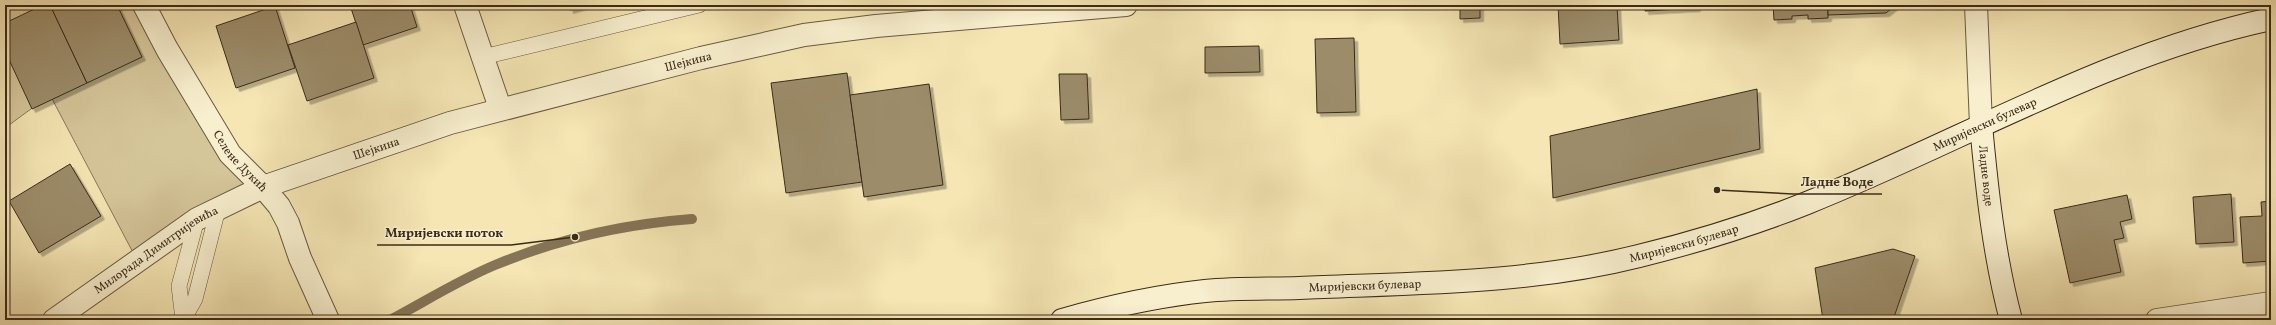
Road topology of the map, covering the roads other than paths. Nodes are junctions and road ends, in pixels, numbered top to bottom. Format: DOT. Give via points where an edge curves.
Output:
graph roads {
  1 [pos="144,5"];
  2 [pos="464,5"];
  3 [pos="699,5"];
  4 [pos="1126,5"];
  5 [pos="1976,5"];
  6 [pos="2271,19"];
  7 [pos="483,57"];
  8 [pos="500,108"];
  9 [pos="1981,124"];
  10 [pos="263,187"];
  11 [pos="218,209"];
  12 [pos="197,219"];
  13 [pos="2271,304"];
  14 [pos="183,319"];
  15 [pos="54,320"];
  16 [pos="328,320"];
  17 [pos="1062,320"];
  18 [pos="2011,320"];
  19 [pos="2156,320"];
  1 -- 10 [label="street, Селене Дукић" via="216,133 230,154"];
  2 -- 7 [label="street"];
  3 -- 7 [label="lane"];
  4 -- 8 [label="street, Шејкина" via="876,26 804,35"];
  5 -- 9 [label="street, Ладне воде"];
  6 -- 9 [label="street, Миријевски булевар" via="2208,36 2120,65"];
  7 -- 8 [label="street"];
  8 -- 10 [label="street, Шејкина" via="450,122"];
  9 -- 17 [label="street, Миријевски булевар" via="1808,202 1718,235 1636,257 1509,279 1205,291 1140,302"];
  9 -- 18 [label="street, Ладне воде" via="1989,200"];
  10 -- 11 [label="street, Милорада Димитријевића"];
  10 -- 16 [label="street, Селене Дукић" via="279,206 288,223 300,258"];
  11 -- 12 [label="street, Милорада Димитријевића"];
  11 -- 14 [label="lane" via="195,299"];
  12 -- 14 [label="lane" via="179,286"];
  12 -- 15 [label="street, Милорада Димитријевића"];
  13 -- 19 [label="street"];
}
